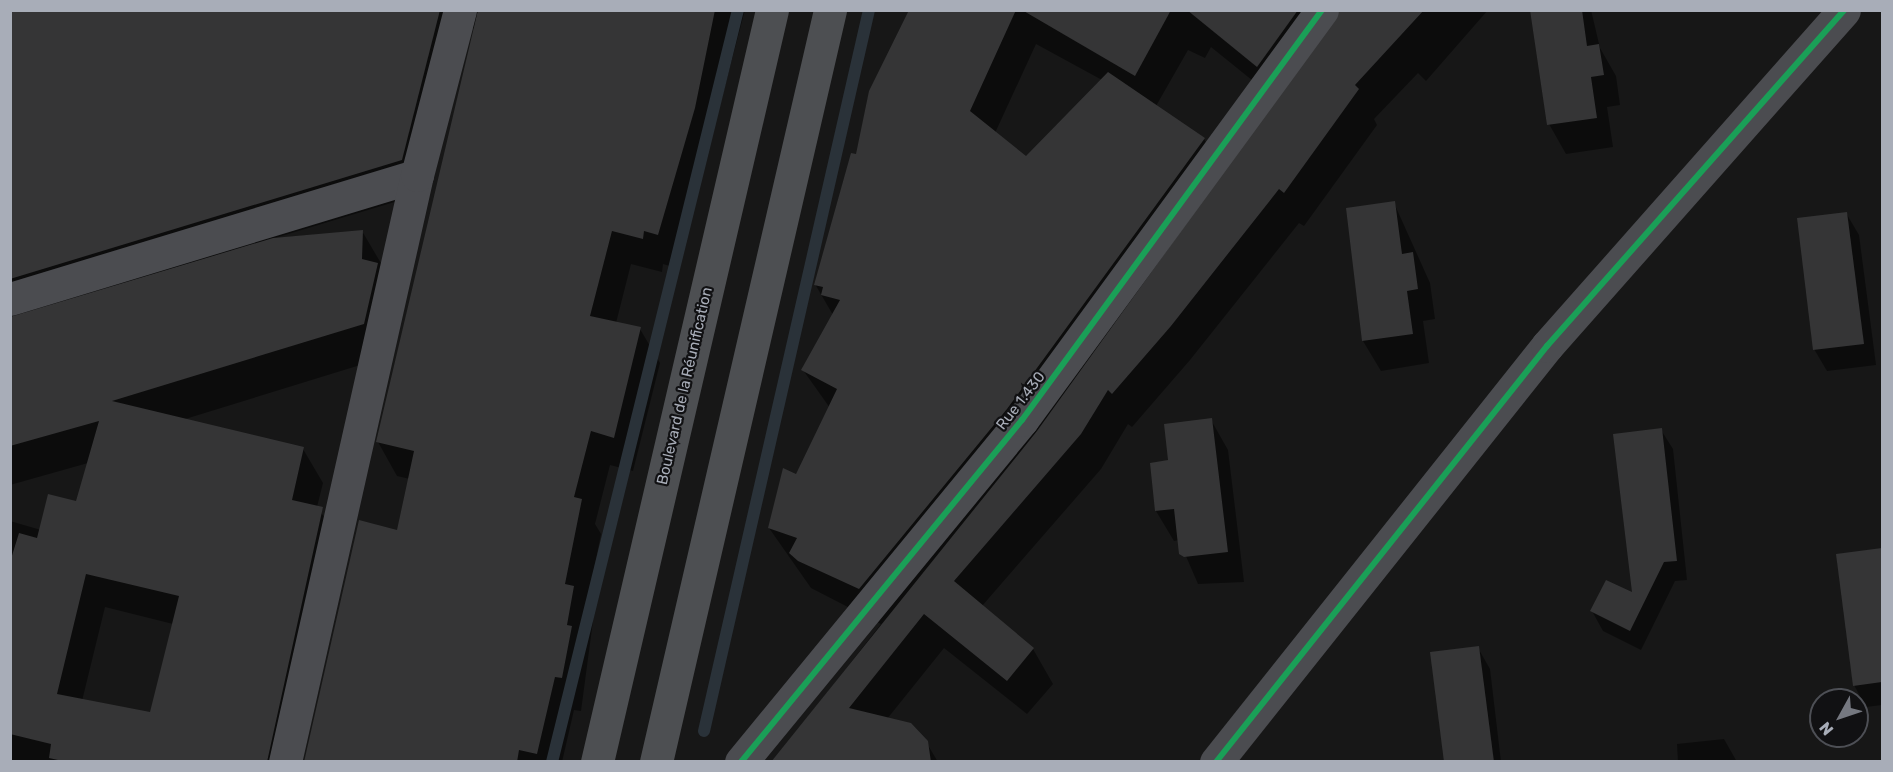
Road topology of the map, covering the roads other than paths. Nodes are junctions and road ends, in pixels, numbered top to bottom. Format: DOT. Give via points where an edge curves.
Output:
graph roads {
  1 [pos="460,10"];
  2 [pos="772,10"];
  3 [pos="830,10"];
  4 [pos="1322,10"];
  5 [pos="1845,10"];
  6 [pos="417,175"];
  7 [pos="10,299"];
  8 [pos="285,762"];
  9 [pos="597,762"];
  10 [pos="656,762"];
  11 [pos="741,762"];
  12 [pos="1216,762"];
  1 -- 6 [label="street"];
  2 -- 9 [label="main road, Boulevard de la Réunification"];
  3 -- 10 [label="main road"];
  4 -- 11 [label="street, Rue 1.430" via="1022,420"];
  5 -- 12 [label="street" via="1548,346"];
  6 -- 7 [label="street"];
  6 -- 8 [label="street"];
}
